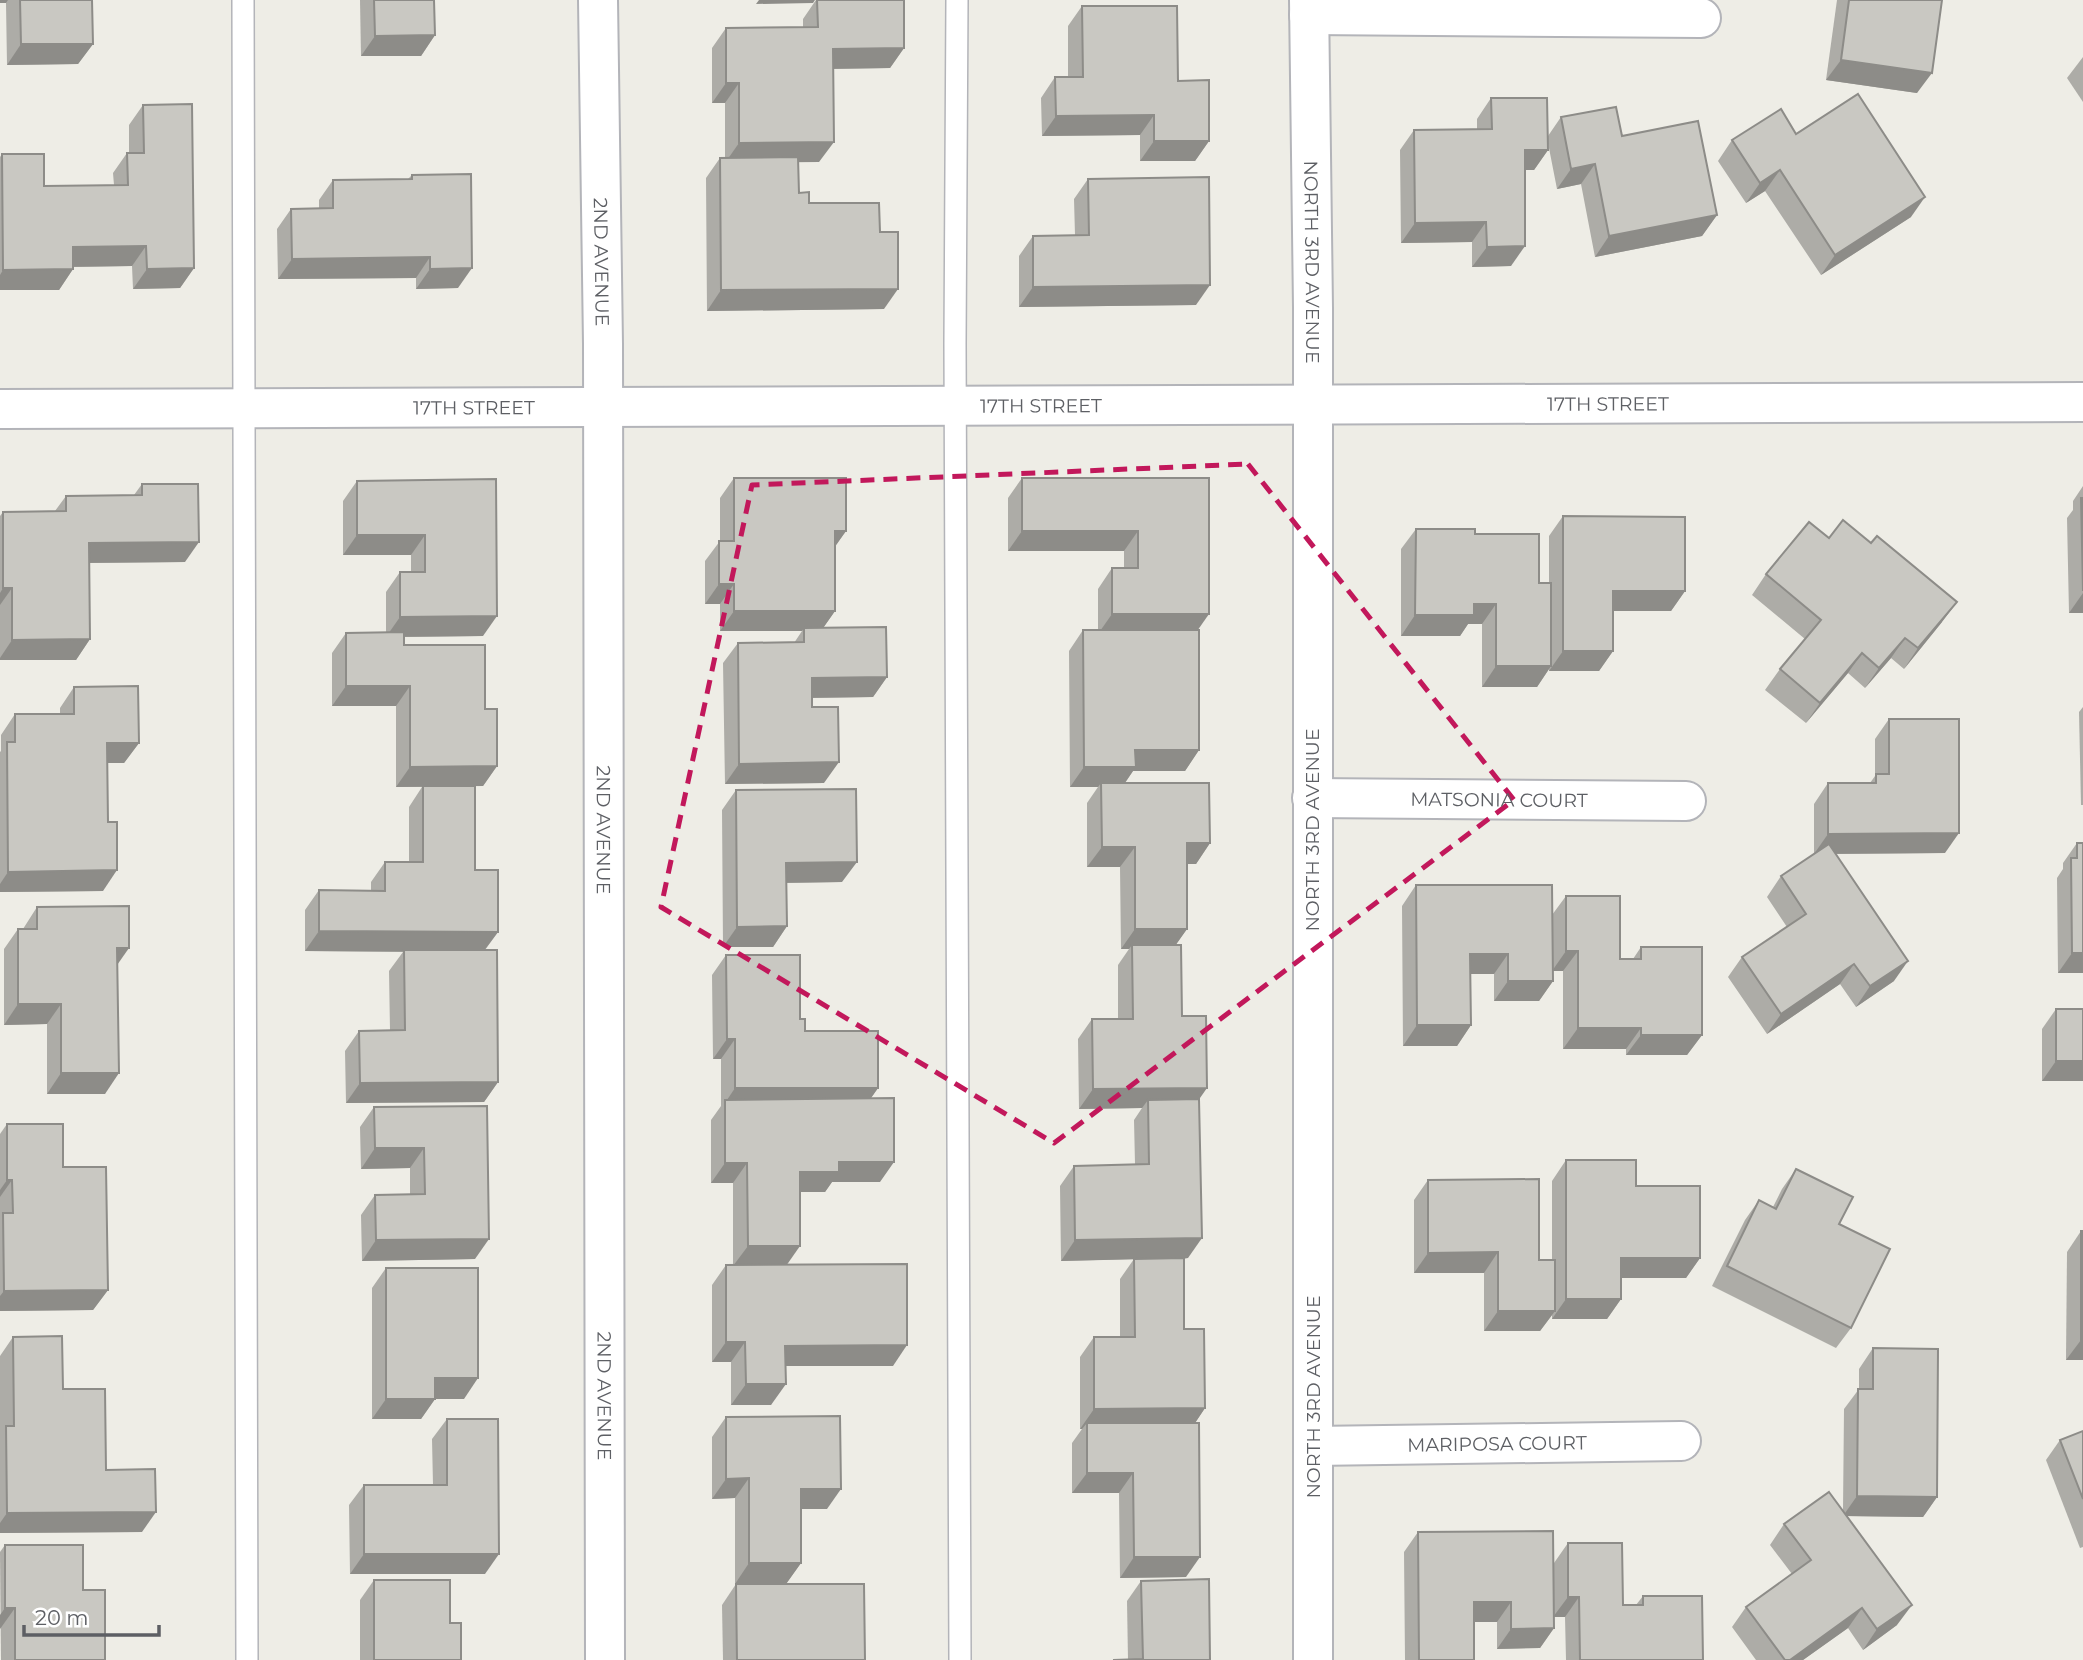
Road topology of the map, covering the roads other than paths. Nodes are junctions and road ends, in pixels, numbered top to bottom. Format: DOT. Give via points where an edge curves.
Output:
graph roads {
  1 [pos="243,0"];
  2 [pos="598,0"];
  3 [pos="957,0"];
  4 [pos="1309,7"];
  5 [pos="1700,18"];
  6 [pos="2083,402"];
  7 [pos="1312,404"];
  8 [pos="603,405"];
  9 [pos="956,405"];
  10 [pos="0,409"];
  11 [pos="244,409"];
  12 [pos="1312,798"];
  13 [pos="1686,801"];
  14 [pos="1681,1441"];
  15 [pos="1313,1446"];
  16 [pos="247,1660"];
  17 [pos="605,1660"];
  18 [pos="960,1660"];
  19 [pos="1313,1660"];
  1 -- 11 [label="lane"];
  2 -- 8 [label="street, 2ND AVENUE"];
  3 -- 9 [label="lane"];
  4 -- 5 [label="street"];
  4 -- 7 [label="street, NORTH 3RD AVENUE"];
  6 -- 7 [label="street, 17TH STREET"];
  7 -- 9 [label="street, 17TH STREET"];
  7 -- 12 [label="street, NORTH 3RD AVENUE"];
  8 -- 9 [label="street, 17TH STREET"];
  8 -- 11 [label="street, 17TH STREET"];
  8 -- 17 [label="street, 2ND AVENUE"];
  9 -- 18 [label="lane"];
  10 -- 11 [label="street, 17TH STREET"];
  11 -- 16 [label="lane"];
  12 -- 13 [label="street, MATSONIA COURT"];
  12 -- 15 [label="street, NORTH 3RD AVENUE"];
  14 -- 15 [label="street, MARIPOSA COURT"];
  15 -- 19 [label="street, NORTH 3RD AVENUE"];
}
